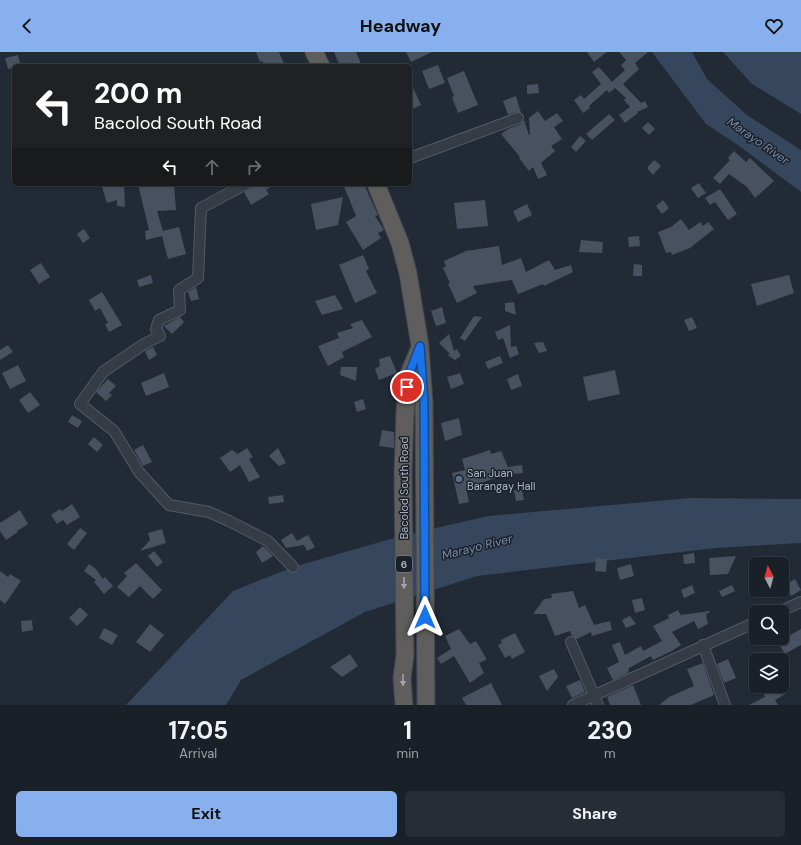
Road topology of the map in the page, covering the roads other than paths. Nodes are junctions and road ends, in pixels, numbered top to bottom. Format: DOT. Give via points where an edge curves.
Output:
graph roads {
  1 [pos="314,52"];
  2 [pos="320,64"];
  3 [pos="518,118"];
  4 [pos="412,157"];
  5 [pos="242,186"];
  6 [pos="377,186"];
  7 [pos="420,346"];
  8 [pos="293,567"];
  9 [pos="801,602"];
  10 [pos="789,607"];
  11 [pos="749,625"];
  12 [pos="571,642"];
  13 [pos="703,645"];
  14 [pos="596,700"];
  15 [pos="404,705"];
  16 [pos="426,705"];
  17 [pos="573,705"];
  18 [pos="725,705"];
  1 -- 2 [label="highway"];
  3 -- 4 [label="street"];
  5 -- 8 [label="street" via="201,208 198,278 179,290 180,310 159,320 156,329 160,336 103,372 80,404 114,431 138,472 169,505 209,512 229,521 268,541"];
  6 -- 7 [label="highway, Bacolod South Road / 6" via="400,243 408,272"];
  7 -- 15 [label="highway, Bacolod South Road / 6, one-way" via="409,374 405,412 405,655 402,678"];
  7 -- 16 [label="highway, Bacolod South Road / 6" via="424,403"];
  9 -- 10 [label="street"];
  11 -- 13 [label="street"];
  12 -- 14 [label="street"];
  13 -- 14 [label="street"];
  13 -- 18 [label="street"];
  14 -- 17 [label="street"];
}
